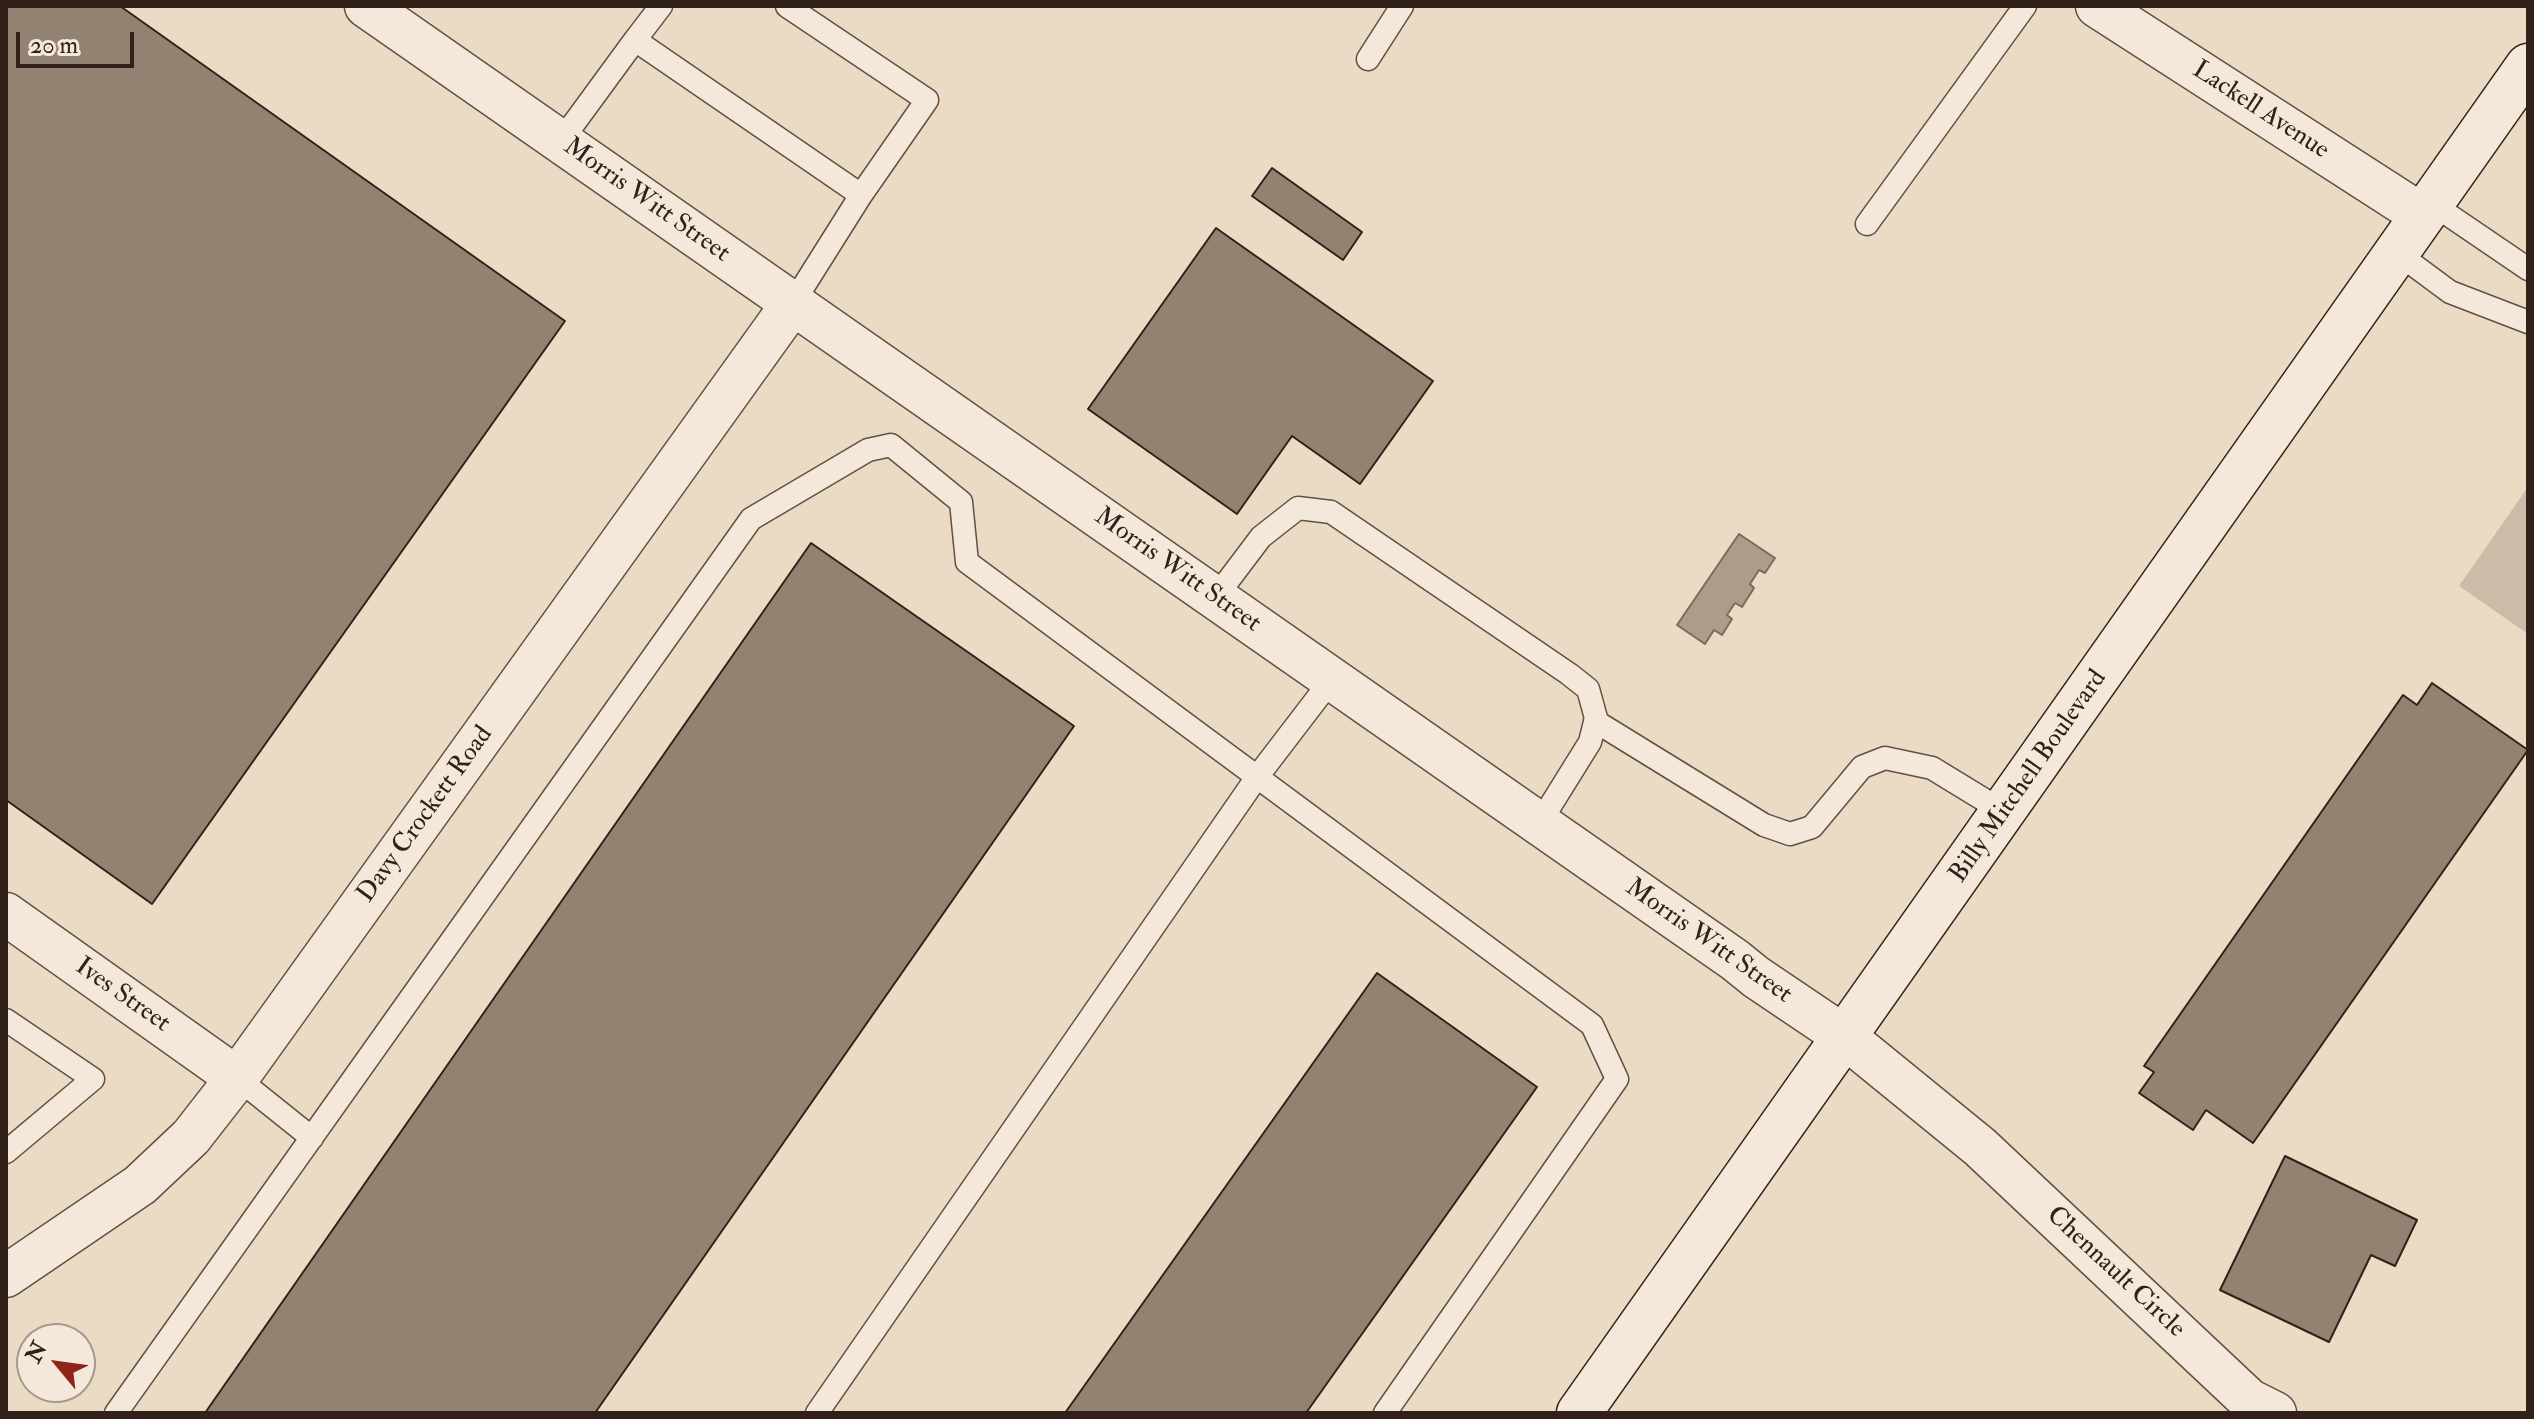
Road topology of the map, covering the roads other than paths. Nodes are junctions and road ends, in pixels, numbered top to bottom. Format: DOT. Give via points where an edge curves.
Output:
graph roads {
  1 [pos="366,6"];
  2 [pos="661,6"];
  3 [pos="787,6"];
  4 [pos="1402,6"];
  5 [pos="2025,6"];
  6 [pos="2097,6"];
  7 [pos="635,40"];
  8 [pos="1368,59"];
  9 [pos="2528,66"];
  10 [pos="2528,113"];
  11 [pos="561,141"];
  12 [pos="2477,141"];
  13 [pos="861,195"];
  14 [pos="2427,209"];
  15 [pos="1867,224"];
  16 [pos="2396,252"];
  17 [pos="2528,269"];
  18 [pos="793,303"];
  19 [pos="2528,322"];
  20 [pos="1215,598"];
  21 [pos="1332,679"];
  22 [pos="1595,721"];
  23 [pos="1257,777"];
  24 [pos="2004,812"];
  25 [pos="1539,824"];
  26 [pos="6,914"];
  27 [pos="6,1020"];
  28 [pos="1845,1037"];
  29 [pos="237,1078"];
  30 [pos="312,1138"];
  31 [pos="1980,1147"];
  32 [pos="6,1152"];
  33 [pos="6,1276"];
  34 [pos="2256,1409"];
  35 [pos="116,1413"];
  36 [pos="817,1413"];
  37 [pos="1385,1413"];
  38 [pos="1579,1413"];
  1 -- 11 [label="street, Morris Witt Street"];
  2 -- 7 [label="lane"];
  3 -- 13 [label="lane" via="927,100"];
  4 -- 8 [label="lane"];
  5 -- 15 [label="lane"];
  6 -- 14 [label="street, Lackell Avenue"];
  7 -- 11 [label="lane"];
  7 -- 13 [label="lane"];
  9 -- 12 [label="main road, Billy Mitchell Boulevard"];
  10 -- 12 [label="main road, Billy Mitchell Boulevard"];
  11 -- 18 [label="street, Morris Witt Street"];
  12 -- 14 [label="main road, Billy Mitchell Boulevard"];
  13 -- 18 [label="lane"];
  14 -- 16 [label="main road, Billy Mitchell Boulevard"];
  14 -- 17 [label="lane"];
  16 -- 19 [label="lane" via="2450,292"];
  16 -- 24 [label="main road, Billy Mitchell Boulevard"];
  18 -- 20 [label="street, Morris Witt Street"];
  18 -- 29 [label="street, Davy Crockett Road"];
  20 -- 21 [label="street, Morris Witt Street"];
  20 -- 22 [label="lane" via="1261,537 1298,508 1331,512 1588,689"];
  21 -- 23 [label="lane"];
  21 -- 25 [label="street, Morris Witt Street"];
  22 -- 24 [label="lane" via="1764,825 1790,834 1812,827 1862,767 1885,758 1932,768"];
  22 -- 25 [label="lane" via="1590,742"];
  23 -- 30 [label="lane" via="967,562 961,502 891,445 868,450 751,519"];
  23 -- 36 [label="lane"];
  23 -- 37 [label="lane" via="1592,1025 1617,1079"];
  24 -- 28 [label="main road, Billy Mitchell Boulevard"];
  25 -- 28 [label="street, Morris Witt Street"];
  26 -- 29 [label="street, Ives Street"];
  27 -- 32 [label="lane" via="93,1079"];
  28 -- 31 [label="street, Morris Witt Street"];
  28 -- 38 [label="main road, Billy Mitchell Boulevard"];
  29 -- 30 [label="lane"];
  29 -- 33 [label="street, Davy Crockett Road" via="191,1137 140,1185"];
  30 -- 35 [label="lane"];
  31 -- 34 [label="street, Chennault Circle"];
}
